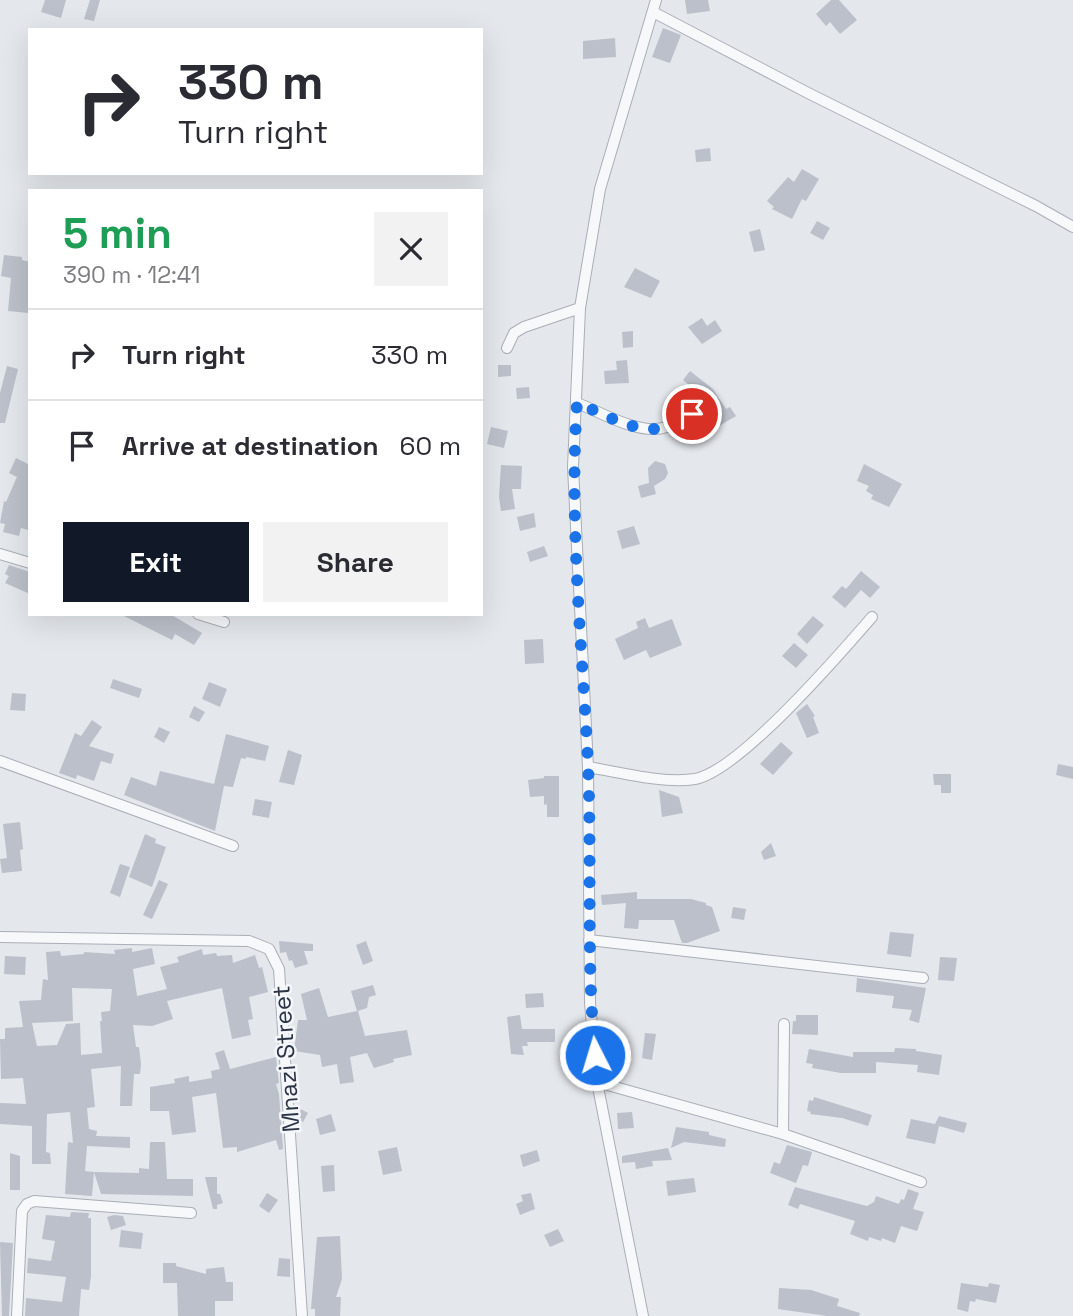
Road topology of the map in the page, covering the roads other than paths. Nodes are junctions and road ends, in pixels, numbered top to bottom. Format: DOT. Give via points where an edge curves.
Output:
graph roads {
  1 [pos="654,6"];
  2 [pos="1073,228"];
  3 [pos="580,308"];
  4 [pos="507,348"];
  5 [pos="577,403"];
  6 [pos="692,414"];
  7 [pos="0,554"];
  8 [pos="28,562"];
  9 [pos="204,616"];
  10 [pos="872,617"];
  11 [pos="224,622"];
  12 [pos="0,761"];
  13 [pos="588,767"];
  14 [pos="233,846"];
  15 [pos="0,937"];
  16 [pos="589,940"];
  17 [pos="923,978"];
  18 [pos="784,1024"];
  19 [pos="597,1082"];
  20 [pos="783,1134"];
  21 [pos="921,1182"];
  22 [pos="191,1213"];
  23 [pos="17,1316"];
  24 [pos="302,1316"];
  25 [pos="643,1316"];
  1 -- 2 [label="street" via="810,94"];
  1 -- 3 [label="street" via="600,189"];
  3 -- 4 [label="street" via="524,327 514,333"];
  3 -- 5 [label="street"];
  5 -- 6 [label="street" via="652,430 669,427"];
  5 -- 13 [label="street" via="573,467"];
  7 -- 8 [label="street"];
  9 -- 11 [label="street"];
  10 -- 13 [label="street" via="820,677 757,737 707,776 677,779"];
  12 -- 14 [label="street"];
  13 -- 16 [label="street"];
  15 -- 24 [label="street, Mnazi Street" via="249,941 269,949 279,969"];
  16 -- 17 [label="street"];
  16 -- 19 [label="street"];
  18 -- 20 [label="street"];
  19 -- 20 [label="street"];
  19 -- 25 [label="street"];
  20 -- 21 [label="street"];
  22 -- 23 [label="street" via="27,1204 22,1211"];
}
